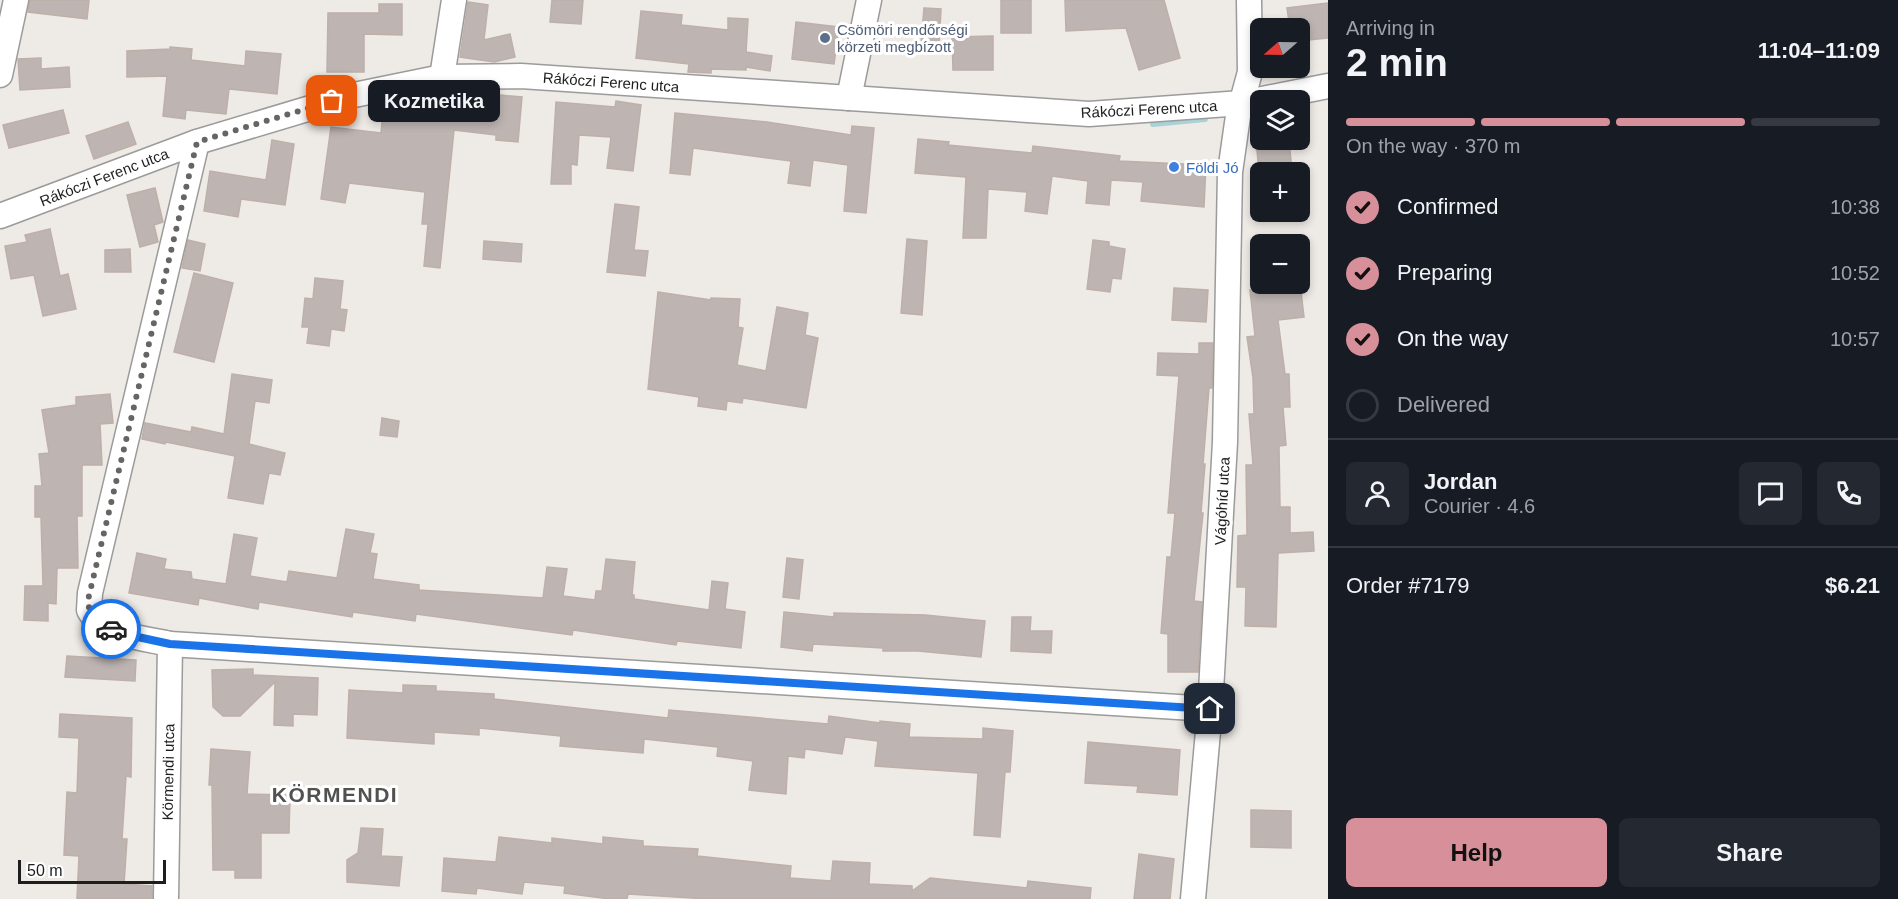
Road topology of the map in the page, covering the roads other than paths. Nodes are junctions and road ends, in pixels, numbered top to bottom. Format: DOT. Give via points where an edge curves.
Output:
graph roads {
  1 [pos="16,0"];
  2 [pos="454,0"];
  3 [pos="868,0"];
  4 [pos="1249,0"];
  5 [pos="0,75"];
  6 [pos="442,77"];
  7 [pos="1328,86"];
  8 [pos="849,98"];
  9 [pos="1242,103"];
  10 [pos="197,142"];
  11 [pos="0,216"];
  12 [pos="170,644"];
  13 [pos="1210,709"];
  14 [pos="166,899"];
  15 [pos="1193,899"];
  1 -- 5 [label="street"];
  2 -- 6 [label="street"];
  3 -- 8 [label="street"];
  4 -- 9 [label="street, Vágóhíd utca" via="1250,72"];
  6 -- 8 [label="street, Rákóczi Ferenc utca" via="521,76"];
  6 -- 10 [label="street, Rákóczi Ferenc utca" via="354,95"];
  7 -- 9 [label="street, Rákóczi Ferenc utca"];
  8 -- 9 [label="street, Rákóczi Ferenc utca" via="1089,114"];
  9 -- 13 [label="street, Vágóhíd utca" via="1230,172 1225,442"];
  10 -- 11 [label="street, Rákóczi Ferenc utca"];
  10 -- 12 [label="street" via="88,600 89,610 99,624"];
  12 -- 13 [label="street"];
  12 -- 14 [label="street, Körmendi utca"];
  13 -- 15 [label="street, Vágóhíd utca"];
}
